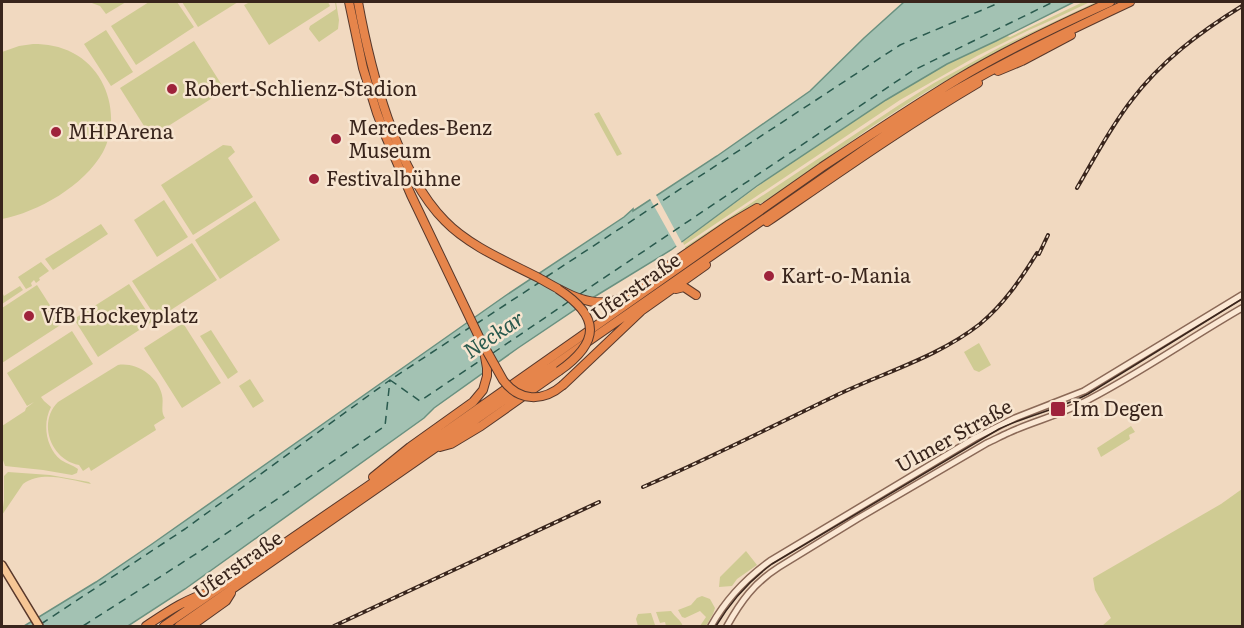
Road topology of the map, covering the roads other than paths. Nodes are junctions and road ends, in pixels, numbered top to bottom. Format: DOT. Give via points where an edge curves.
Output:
graph roads {
  1 [pos="349,2"];
  2 [pos="358,2"];
  3 [pos="1110,2"];
  4 [pos="1130,2"];
  5 [pos="1085,23"];
  6 [pos="767,206"];
  7 [pos="698,270"];
  8 [pos="558,289"];
  9 [pos="663,295"];
  10 [pos="1242,295"];
  11 [pos="1242,308"];
  12 [pos="480,339"];
  13 [pos="433,450"];
  14 [pos="355,494"];
  15 [pos="2,564"];
  16 [pos="233,589"];
  17 [pos="216,591"];
  18 [pos="39,627"];
  19 [pos="146,627"];
  20 [pos="164,627"];
  21 [pos="179,627"];
  22 [pos="191,627"];
  23 [pos="711,627"];
  24 [pos="727,627"];
  1 -- 12 [label="highway" via="363,68 386,137"];
  2 -- 8 [label="highway" via="387,115 429,202 462,235"];
  3 -- 6 [label="highway, Uferstraße" via="959,78"];
  4 -- 5 [label="highway, Uferstraße"];
  5 -- 7 [label="highway" via="1078,31 990,76 917,120"];
  5 -- 13 [label="highway, Uferstraße" via="981,75 908,119"];
  6 -- 8 [label="highway, bridge" via="728,225 620,299 605,303 588,301"];
  6 -- 14 [label="highway, Uferstraße"];
  7 -- 9 [label="highway"];
  7 -- 9 [label="highway" via="692,281 696,295 681,287"];
  8 -- 13 [label="highway, bridge" via="581,307 588,320 588,340 582,351 571,363 481,426"];
  9 -- 12 [label="highway, bridge" via="625,325 563,386 541,397 531,398 507,386"];
  10 -- 23 [label="street, Ulmer Straße" via="1084,391 1015,418 770,561 747,578"];
  11 -- 24 [label="street, Ulmer Straße" via="1062,414 1006,433 768,574 750,590"];
  12 -- 14 [label="highway, bridge" via="487,360 483,390 473,402 403,452"];
  13 -- 16 [label="highway, Uferstraße"];
  14 -- 17 [label="highway, Uferstraße"];
  15 -- 18 [label="main road"];
  16 -- 21 [label="highway, Uferstraße"];
  16 -- 22 [label="highway" via="226,601"];
  17 -- 19 [label="highway" via="180,604"];
  17 -- 20 [label="highway, Uferstraße"];
}
